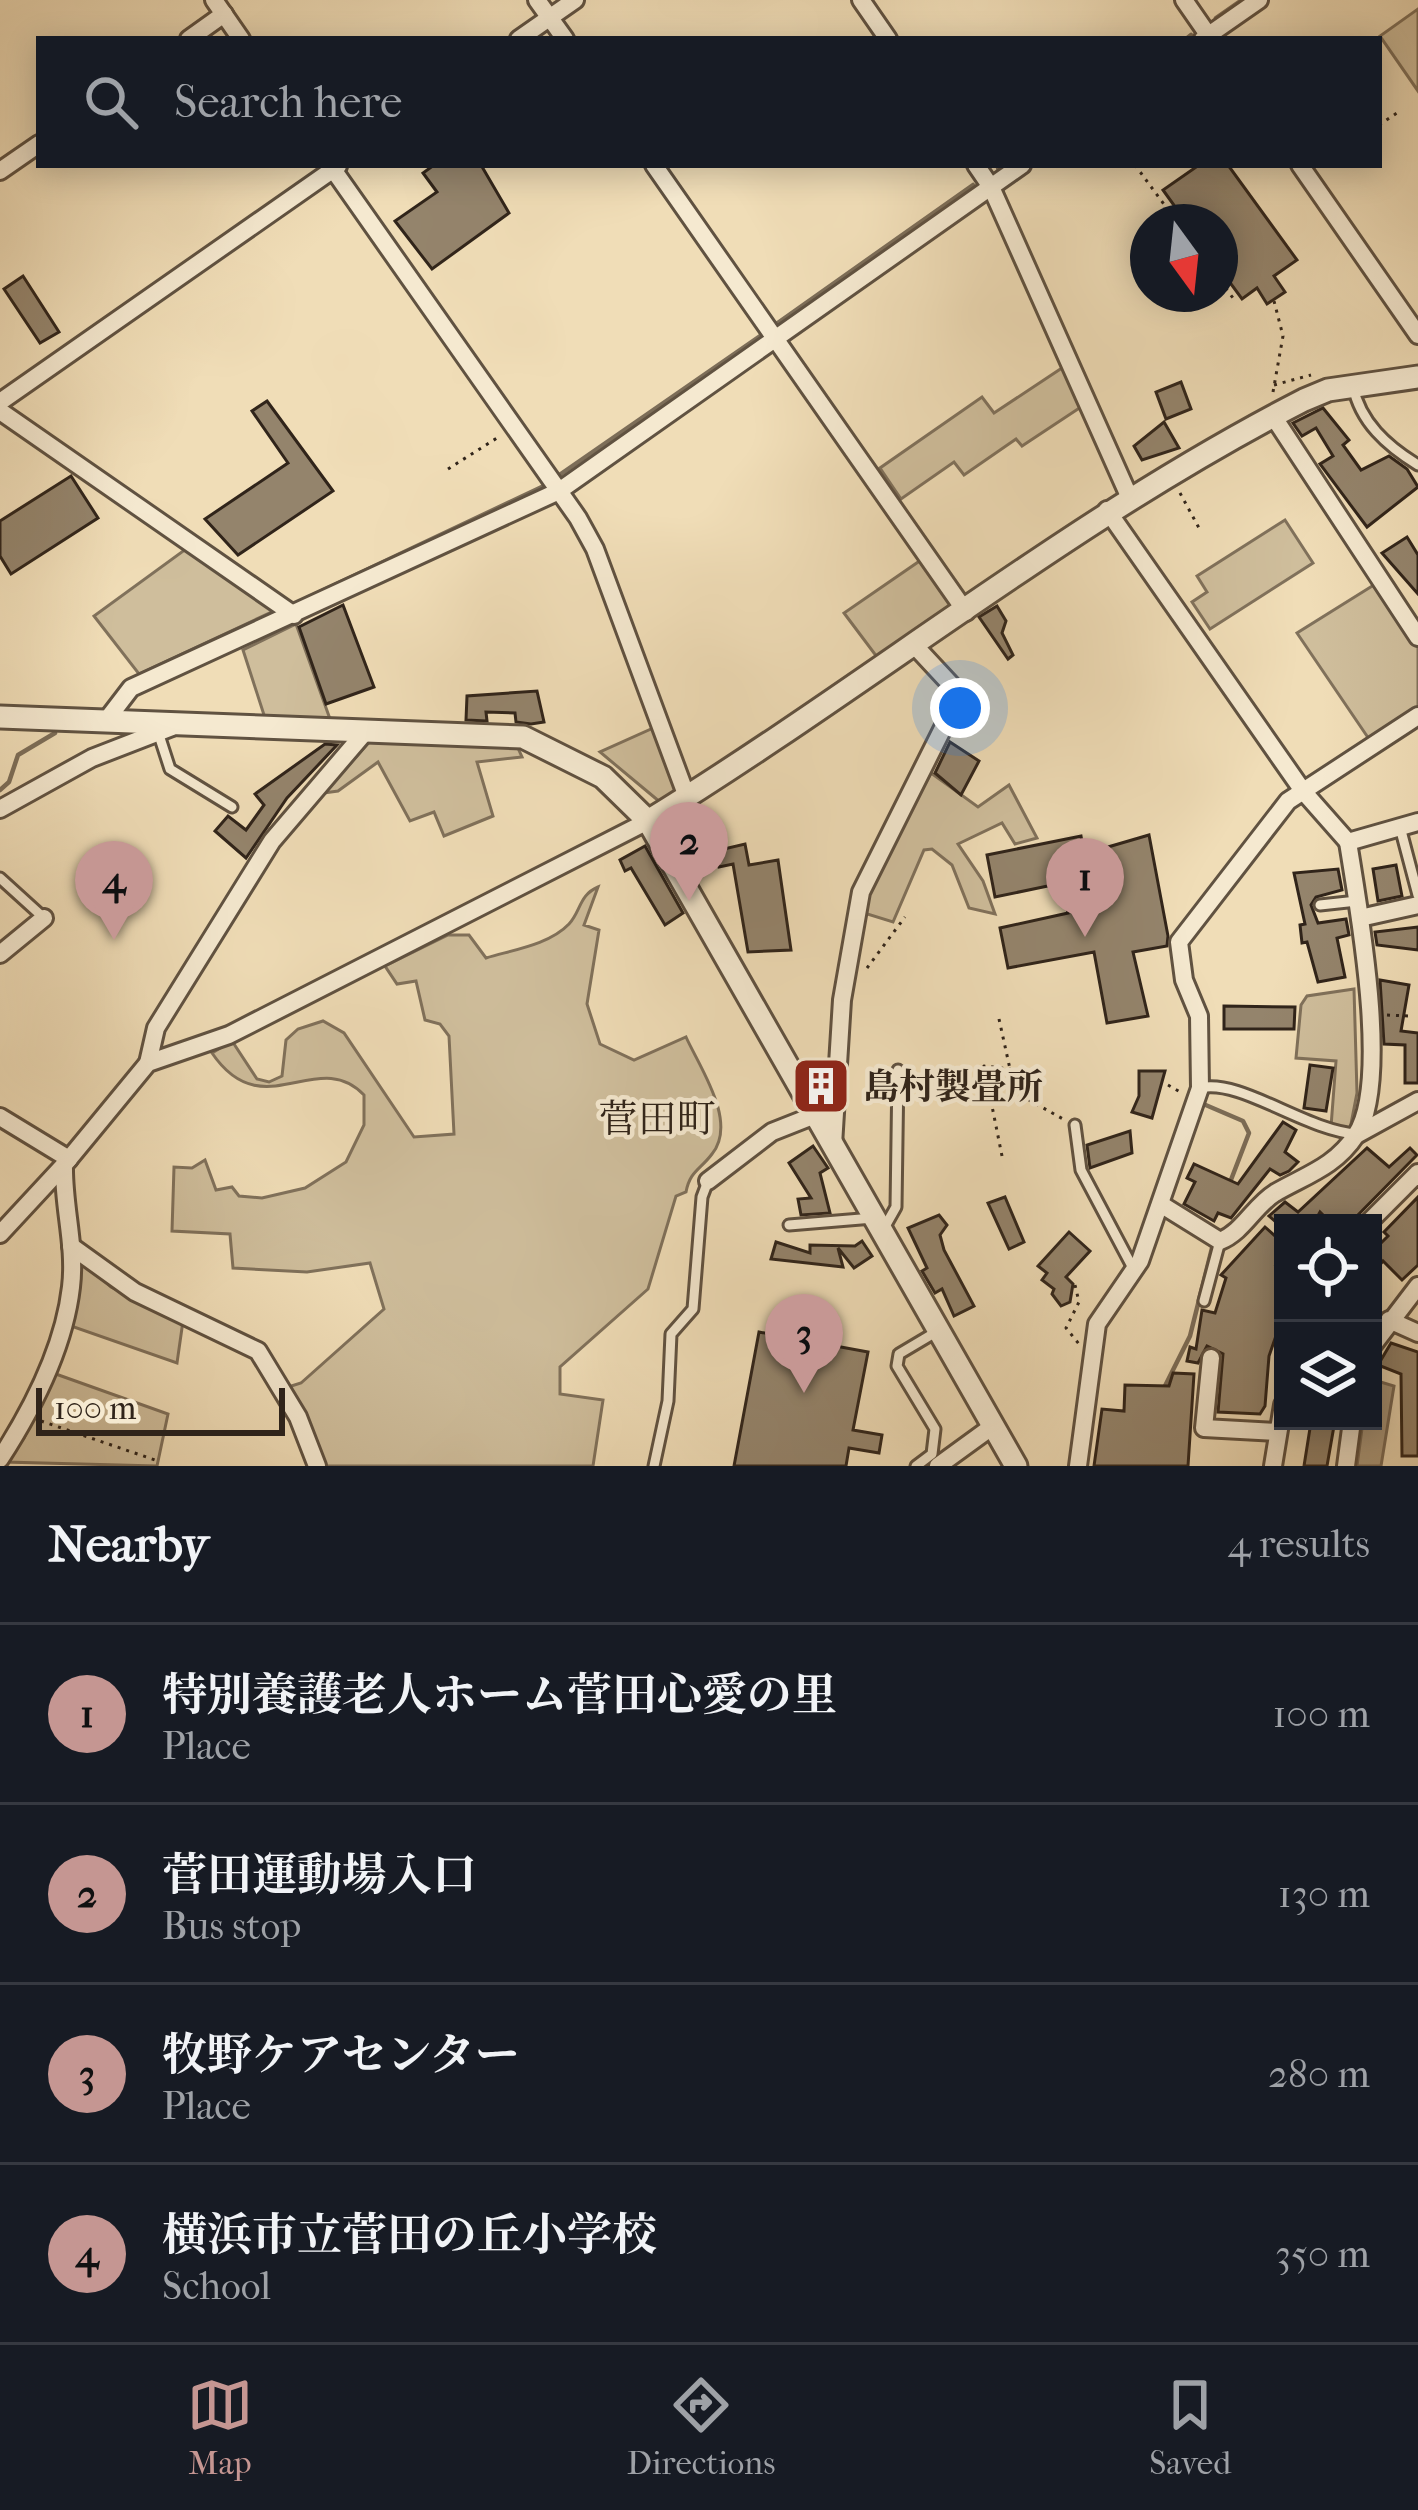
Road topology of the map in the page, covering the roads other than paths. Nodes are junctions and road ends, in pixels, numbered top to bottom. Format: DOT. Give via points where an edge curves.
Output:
graph roads {
  1 [pos="538,0"];
  2 [pos="575,0"];
  3 [pos="861,0"];
  4 [pos="1184,0"];
  5 [pos="1259,0"];
  6 [pos="219,7"];
  7 [pos="550,17"];
  8 [pos="192,36"];
  9 [pos="240,36"];
  10 [pos="523,36"];
  11 [pos="563,36"];
  12 [pos="886,36"];
  13 [pos="1207,36"];
  14 [pos="1211,36"];
  15 [pos="36,146"];
  16 [pos="331,168"];
  17 [pos="335,168"];
  18 [pos="656,168"];
  19 [pos="978,168"];
  20 [pos="1018,168"];
  21 [pos="1302,168"];
  22 [pos="0,171"];
  23 [pos="991,187"];
  24 [pos="1418,334"];
  25 [pos="775,337"];
  26 [pos="1418,377"];
  27 [pos="1353,386"];
  28 [pos="0,402"];
  29 [pos="0,411"];
  30 [pos="1273,416"];
  31 [pos="1418,465"];
  32 [pos="559,491"];
  33 [pos="1129,496"];
  34 [pos="1107,510"];
  35 [pos="966,612"];
  36 [pos="294,615"];
  37 [pos="1418,637"];
  38 [pos="916,646"];
  39 [pos="1418,716"];
  40 [pos="0,717"];
  41 [pos="105,722"];
  42 [pos="180,724"];
  43 [pos="366,731"];
  44 [pos="158,732"];
  45 [pos="1304,791"];
  46 [pos="687,797"];
  47 [pos="232,807"];
  48 [pos="0,809"];
  49 [pos="648,821"];
  50 [pos="1409,824"];
  51 [pos="1348,842"];
  52 [pos="0,878"];
  53 [pos="1418,895"];
  54 [pos="1321,905"];
  55 [pos="1418,905"];
  56 [pos="1358,909"];
  57 [pos="44,918"];
  58 [pos="0,955"];
  59 [pos="148,1063"];
  60 [pos="898,1070"];
  61 [pos="1200,1088"];
  62 [pos="1418,1101"];
  63 [pos="815,1115"];
  64 [pos="0,1117"];
  65 [pos="1075,1125"];
  66 [pos="1358,1134"];
  67 [pos="833,1145"];
  68 [pos="67,1162"];
  69 [pos="1418,1173"];
  70 [pos="708,1181"];
  71 [pos="1162,1205"];
  72 [pos="1377,1214"];
  73 [pos="879,1224"];
  74 [pos="789,1225"];
  75 [pos="0,1234"];
  76 [pos="1220,1241"];
  77 [pos="71,1246"];
  78 [pos="1134,1270"];
  79 [pos="1418,1286"];
  80 [pos="1204,1301"];
  81 [pos="1382,1328"];
  82 [pos="938,1330"];
  83 [pos="1382,1333"];
  84 [pos="1418,1333"];
  85 [pos="1210,1358"];
  86 [pos="993,1426"];
  87 [pos="1351,1430"];
  88 [pos="1277,1432"];
  89 [pos="0,1459"];
  90 [pos="317,1466"];
  91 [pos="654,1466"];
  92 [pos="916,1466"];
  93 [pos="938,1466"];
  94 [pos="1016,1466"];
  95 [pos="1078,1466"];
  96 [pos="1273,1466"];
  97 [pos="1346,1466"];
  1 -- 7 [label="street"];
  2 -- 7 [label="street"];
  3 -- 12 [label="street"];
  4 -- 13 [label="street"];
  5 -- 14 [label="street"];
  6 -- 8 [label="street"];
  6 -- 9 [label="street"];
  7 -- 10 [label="street"];
  7 -- 11 [label="street"];
  15 -- 22 [label="street"];
  16 -- 28 [label="street"];
  17 -- 32 [label="street"];
  18 -- 25 [label="street"];
  19 -- 23 [label="street"];
  20 -- 23 [label="street"];
  21 -- 24 [label="street"];
  23 -- 25 [label="street"];
  23 -- 33 [label="street"];
  25 -- 32 [label="street"];
  25 -- 35 [label="street"];
  26 -- 27 [label="street"];
  27 -- 30 [label="street"];
  27 -- 31 [label="lane" via="1370,425"];
  29 -- 36 [label="street"];
  30 -- 33 [label="street"];
  30 -- 37 [label="street"];
  32 -- 36 [label="street"];
  32 -- 46 [label="street" via="595,549"];
  33 -- 34 [label="street"];
  34 -- 35 [label="street"];
  34 -- 45 [label="street"];
  35 -- 38 [label="street"];
  36 -- 41 [label="street" via="131,688"];
  38 -- 46 [label="street"];
  38 -- 67 [label="street" via="955,689 956,702 861,892 842,1000"];
  39 -- 45 [label="street"];
  40 -- 41 [label="street"];
  41 -- 42 [label="street"];
  42 -- 43 [label="street"];
  42 -- 44 [label="street"];
  43 -- 49 [label="street" via="491,734 545,744 604,777"];
  43 -- 59 [label="street" via="272,841 156,1028"];
  44 -- 47 [label="lane" via="170,770"];
  44 -- 48 [label="street"];
  45 -- 51 [label="street"];
  45 -- 61 [label="street" via="1179,942 1199,1016"];
  46 -- 49 [label="street"];
  49 -- 59 [label="street" via="229,1034"];
  49 -- 63 [label="street"];
  50 -- 51 [label="street"];
  50 -- 53 [label="lane"];
  51 -- 56 [label="street"];
  52 -- 57 [label="lane"];
  54 -- 56 [label="lane"];
  55 -- 56 [label="street"];
  56 -- 66 [label="street" via="1370,1013 1368,1106"];
  57 -- 58 [label="street"];
  59 -- 68 [label="street"];
  60 -- 73 [label="lane" via="896,1208"];
  61 -- 66 [label="lane" via="1225,1086 1310,1126"];
  61 -- 71 [label="street"];
  62 -- 66 [label="street"];
  63 -- 67 [label="street"];
  63 -- 70 [label="street" via="772,1132"];
  64 -- 68 [label="street"];
  65 -- 78 [label="lane" via="1081,1170"];
  66 -- 76 [label="street" via="1327,1168 1255,1207"];
  67 -- 73 [label="street"];
  68 -- 75 [label="street"];
  68 -- 77 [label="street" via="63,1209"];
  69 -- 72 [label="street"];
  70 -- 91 [label="lane" via="693,1309 671,1334"];
  71 -- 76 [label="street"];
  71 -- 78 [label="street"];
  73 -- 74 [label="lane"];
  73 -- 82 [label="street"];
  76 -- 80 [label="lane"];
  77 -- 89 [label="street" via="65,1316 27,1417"];
  77 -- 90 [label="street" via="134,1292 258,1351"];
  78 -- 95 [label="street" via="1097,1324"];
  79 -- 81 [label="street"];
  82 -- 86 [label="street"];
  82 -- 92 [label="lane" via="899,1354 897,1366 935,1430 932,1454"];
  83 -- 84 [label="street"];
  85 -- 88 [label="street" via="1216,1378 1204,1428"];
  86 -- 93 [label="street"];
  86 -- 94 [label="street"];
  87 -- 97 [label="street"];
  88 -- 96 [label="street"];
}
